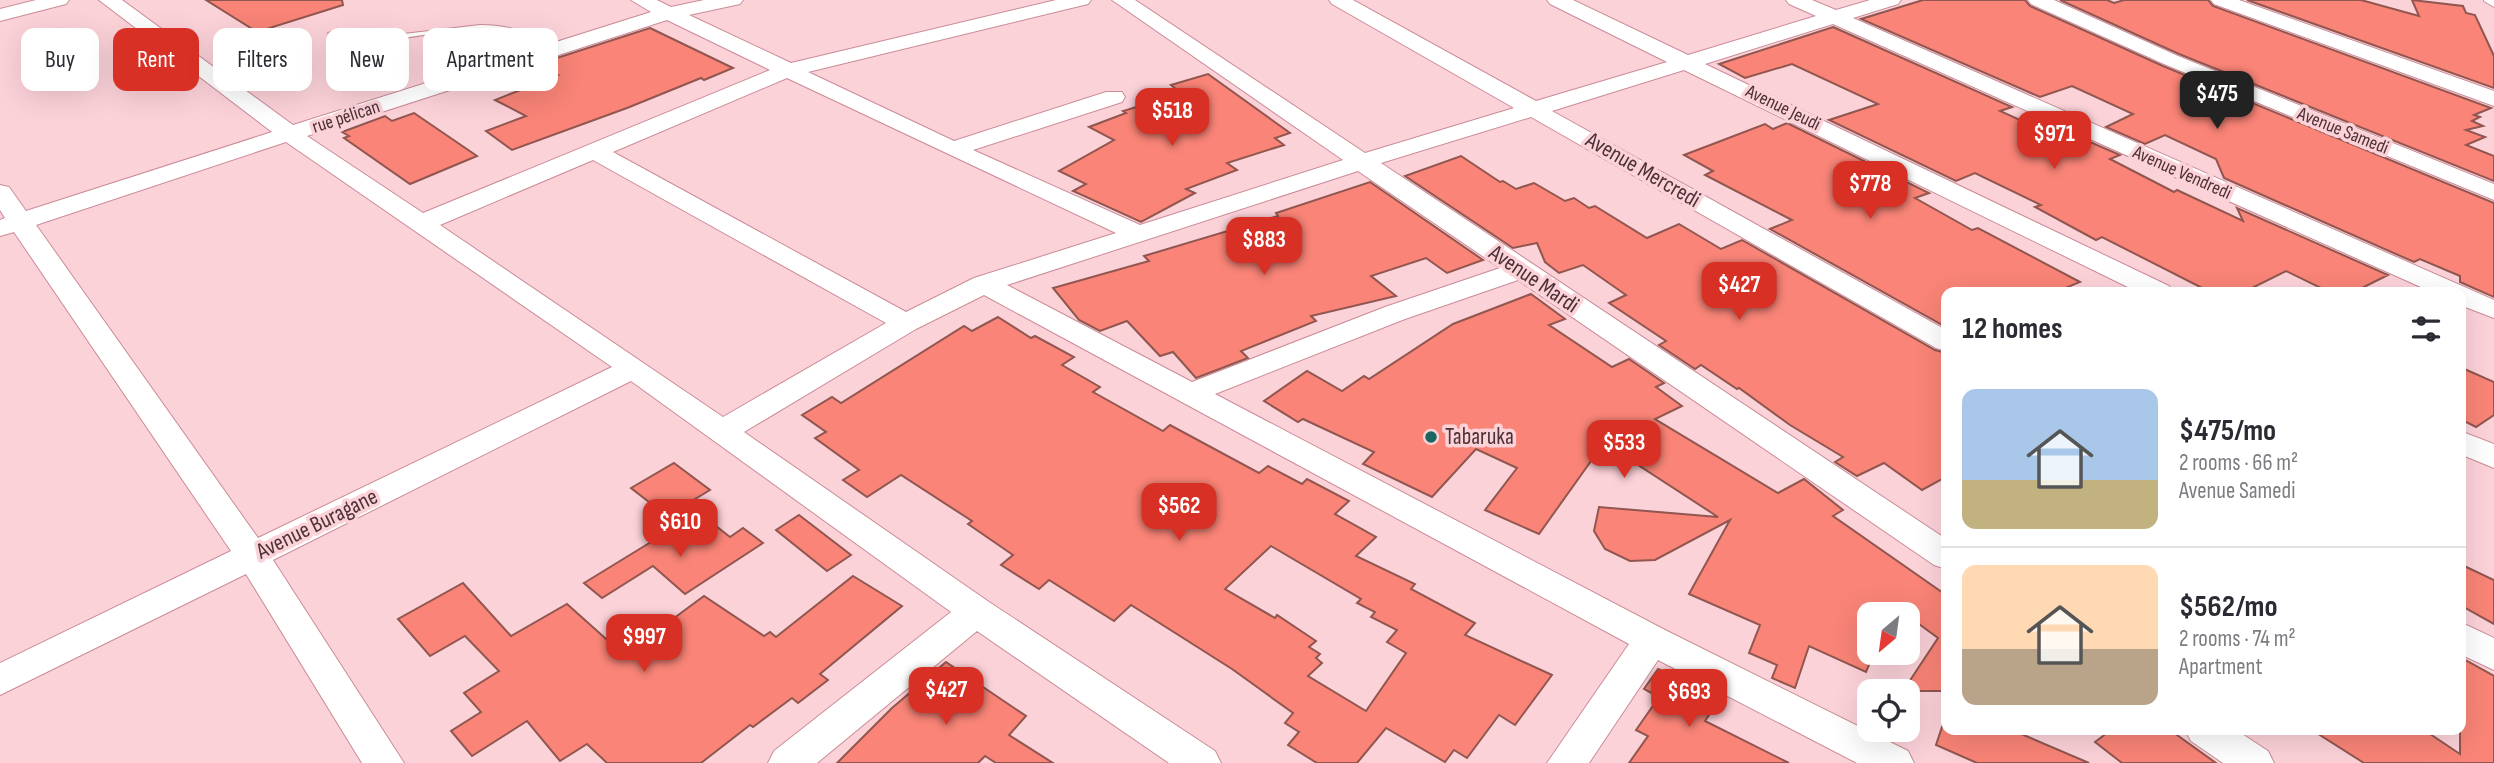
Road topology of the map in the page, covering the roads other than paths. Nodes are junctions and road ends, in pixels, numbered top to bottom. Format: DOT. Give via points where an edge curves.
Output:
graph roads {
  1 [pos="59,0"];
  2 [pos="109,0"];
  3 [pos="641,0"];
  4 [pos="733,0"];
  5 [pos="1081,0"];
  6 [pos="1122,0"];
  7 [pos="1339,0"];
  8 [pos="1557,0"];
  9 [pos="1797,0"];
  10 [pos="1891,0"];
  11 [pos="2038,0"];
  12 [pos="2221,0"];
  13 [pos="670,13"];
  14 [pos="0,15"];
  15 [pos="1838,17"];
  16 [pos="475,28"];
  17 [pos="501,28"];
  18 [pos="558,47"];
  19 [pos="1688,62"];
  20 [pos="786,71"];
  21 [pos="423,91"];
  22 [pos="1114,97"];
  23 [pos="2494,99"];
  24 [pos="1534,108"];
  25 [pos="290,135"];
  26 [pos="952,149"];
  27 [pos="594,151"];
  28 [pos="1361,162"];
  29 [pos="0,192"];
  30 [pos="2494,193"];
  31 [pos="422,223"];
  32 [pos="10,225"];
  33 [pos="1137,233"];
  34 [pos="1520,270"];
  35 [pos="984,284"];
  36 [pos="2149,287"];
  37 [pos="2443,287"];
  38 [pos="2466,298"];
  39 [pos="2494,310"];
  40 [pos="906,323"];
  41 [pos="1941,339"];
  42 [pos="633,368"];
  43 [pos="1191,393"];
  44 [pos="723,431"];
  45 [pos="2466,444"];
  46 [pos="2494,457"];
  47 [pos="1941,553"];
  48 [pos="252,555"];
  49 [pos="976,612"];
  50 [pos="2466,639"];
  51 [pos="1652,640"];
  52 [pos="2494,655"];
  53 [pos="0,680"];
  54 [pos="2212,735"];
  55 [pos="384,763"];
  56 [pos="788,763"];
  57 [pos="1201,763"];
  58 [pos="1567,763"];
  59 [pos="1894,763"];
  60 [pos="2254,763"];
  1 -- 14 [label="street"];
  2 -- 25 [label="street"];
  3 -- 13 [label="street"];
  4 -- 13 [label="street, rue pélican"];
  5 -- 20 [label="street"];
  6 -- 28 [label="street, Avenue Mardi"];
  7 -- 24 [label="street, Avenue Mercredi"];
  8 -- 19 [label="street, Avenue Jeudi"];
  9 -- 15 [label="street, Avenue Vendredi"];
  10 -- 15 [label="street"];
  11 -- 30 [label="street, Avenue Samedi"];
  12 -- 23 [label="street"];
  13 -- 18 [label="street, rue pélican"];
  13 -- 20 [label="street"];
  15 -- 19 [label="street"];
  15 -- 37 [label="street, Avenue Vendredi"];
  16 -- 17 [label="lane"];
  19 -- 24 [label="street"];
  19 -- 36 [label="street, Avenue Jeudi"];
  20 -- 26 [label="street"];
  20 -- 27 [label="street"];
  21 -- 25 [label="street, rue pélican"];
  22 -- 26 [label="street"];
  24 -- 28 [label="street"];
  24 -- 41 [label="street, Avenue Mercredi"];
  25 -- 31 [label="street"];
  25 -- 32 [label="street, rue pélican"];
  26 -- 33 [label="street"];
  27 -- 31 [label="street"];
  27 -- 40 [label="street"];
  28 -- 33 [label="street"];
  28 -- 34 [label="street, Avenue Mardi"];
  29 -- 32 [label="street"];
  31 -- 42 [label="street"];
  32 -- 48 [label="street"];
  33 -- 35 [label="street"];
  34 -- 43 [label="street"];
  34 -- 47 [label="street, Avenue Mardi"];
  35 -- 40 [label="street"];
  35 -- 43 [label="street"];
  38 -- 39 [label="street"];
  40 -- 44 [label="street"];
  42 -- 44 [label="street"];
  42 -- 48 [label="street, Avenue Buragane"];
  43 -- 51 [label="street"];
  44 -- 49 [label="street"];
  45 -- 46 [label="street"];
  48 -- 53 [label="street, Avenue Buragane"];
  48 -- 55 [label="street"];
  49 -- 56 [label="street"];
  49 -- 57 [label="street"];
  50 -- 52 [label="street"];
  51 -- 58 [label="street"];
  51 -- 59 [label="street"];
  54 -- 60 [label="street"];
}
